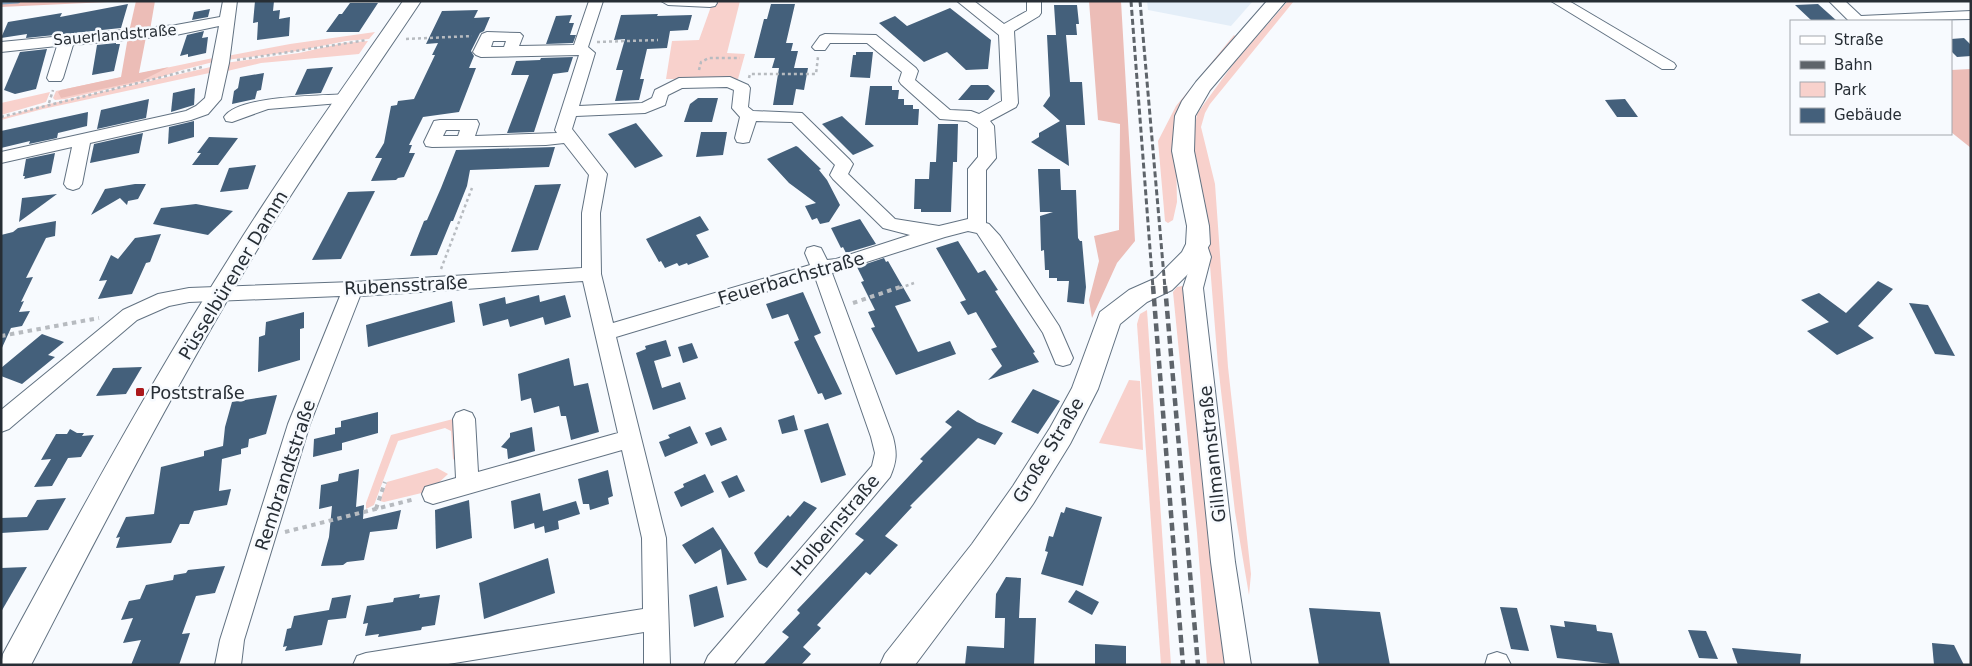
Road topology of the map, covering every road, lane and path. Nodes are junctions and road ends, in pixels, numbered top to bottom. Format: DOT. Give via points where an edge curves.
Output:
graph roads {
  1 [pos="230,1"];
  2 [pos="412,1"];
  3 [pos="596,1"];
  4 [pos="668,1"];
  5 [pos="964,1"];
  6 [pos="1034,1"];
  7 [pos="1277,1"];
  8 [pos="1558,1"];
  9 [pos="1836,1"];
  10 [pos="710,3"];
  11 [pos="1971,16"];
  12 [pos="228,20"];
  13 [pos="1855,20"];
  14 [pos="1879,20"];
  15 [pos="1006,32"];
  16 [pos="487,38"];
  17 [pos="68,40"];
  18 [pos="385,40"];
  19 [pos="658,40"];
  20 [pos="581,46"];
  21 [pos="1,47"];
  22 [pos="820,47"];
  23 [pos="740,58"];
  24 [pos="221,63"];
  25 [pos="1668,66"];
  26 [pos="56,78"];
  27 [pos="689,82"];
  28 [pos="742,88"];
  29 [pos="346,98"];
  30 [pos="568,111"];
  31 [pos="749,116"];
  32 [pos="1,117"];
  33 [pos="232,117"];
  34 [pos="978,121"];
  35 [pos="568,137"];
  36 [pos="743,138"];
  37 [pos="82,140"];
  38 [pos="464,142"];
  39 [pos="1,158"];
  40 [pos="73,184"];
  41 [pos="472,188"];
  42 [pos="977,226"];
  43 [pos="942,231"];
  44 [pos="1198,244"];
  45 [pos="818,261"];
  46 [pos="591,274"];
  47 [pos="914,283"];
  48 [pos="435,284"];
  49 [pos="353,289"];
  50 [pos="220,293"];
  51 [pos="836,309"];
  52 [pos="130,315"];
  53 [pos="604,333"];
  54 [pos="1,336"];
  55 [pos="1063,358"];
  56 [pos="464,419"];
  57 [pos="1,423"];
  58 [pos="630,439"];
  59 [pos="385,482"];
  60 [pos="468,484"];
  61 [pos="432,494"];
  62 [pos="376,509"];
  63 [pos="264,537"];
  64 [pos="657,618"];
  65 [pos="14,665"];
  66 [pos="228,665"];
  67 [pos="366,665"];
  68 [pos="657,665"];
  69 [pos="717,665"];
  70 [pos="896,665"];
  71 [pos="1238,665"];
  1 -- 12 [label="street"];
  2 -- 18 [label="main road, Püsselbürener Damm"];
  3 -- 20 [label="street"];
  4 -- 10 [label="street"];
  5 -- 15 [label="street"];
  6 -- 15 [label="street" via="1034,13"];
  7 -- 44 [label="main road" via="1202,86 1185,116 1183,151 1198,226"];
  8 -- 25 [label="street"];
  9 -- 13 [label="street"];
  11 -- 14 [label="street"];
  12 -- 17 [label="street, Sauerlandstraße" via="176,30"];
  12 -- 24 [label="street"];
  15 -- 34 [label="street" via="1010,103"];
  16 -- 18 [label="path"];
  16 -- 20 [label="street" via="516,36 510,50"];
  17 -- 21 [label="street, Sauerlandstraße"];
  17 -- 26 [label="street"];
  18 -- 24 [label="path" via="359,40"];
  18 -- 29 [label="main road, Püsselbürener Damm"];
  19 -- 20 [label="path"];
  20 -- 30 [label="street" via="587,53"];
  22 -- 28 [label="path" via="816,74 750,74 748,83"];
  22 -- 34 [label="street" via="825,39 872,38 910,71 907,81 946,115 971,116"];
  23 -- 27 [label="path" via="706,59"];
  24 -- 32 [label="path"];
  24 -- 37 [label="street" via="213,99 202,110"];
  27 -- 28 [label="street" via="730,82"];
  27 -- 30 [label="street" via="661,93 659,101 645,108"];
  28 -- 31 [label="street" via="740,108"];
  29 -- 33 [label="street" via="268,104"];
  29 -- 50 [label="main road, Püsselbürener Damm"];
  30 -- 35 [label="street" via="563,130"];
  31 -- 36 [label="street"];
  31 -- 43 [label="street" via="796,117 844,164 839,175 889,224"];
  34 -- 42 [label="street" via="986,126 987,158 977,169"];
  35 -- 38 [label="street"];
  35 -- 46 [label="street" via="598,174 591,213"];
  37 -- 39 [label="street"];
  37 -- 40 [label="street"];
  41 -- 48 [label="path"];
  42 -- 43 [label="street, Feuerbachstraße"];
  42 -- 55 [label="street" via="983,228 993,241 1052,330"];
  43 -- 45 [label="street, Feuerbachstraße" via="837,266"];
  44 -- 70 [label="main road, Große Straße" via="1190,258 1164,284 1138,296 1109,319 1085,389 1060,436 982,553"];
  44 -- 71 [label="street, Gillmannstraße" via="1202,257 1193,288 1223,562"];
  45 -- 51 [label="street, Holbeinstraße"];
  45 -- 53 [label="street, Feuerbachstraße"];
  46 -- 48 [label="street, Rubensstraße"];
  46 -- 53 [label="street"];
  47 -- 51 [label="path"];
  48 -- 49 [label="street, Rubensstraße"];
  49 -- 50 [label="street, Rubensstraße"];
  49 -- 63 [label="street, Rembrandtstraße" via="300,424"];
  50 -- 52 [label="street" via="165,299"];
  50 -- 65 [label="main road, Püsselbürener Damm" via="163,389"];
  51 -- 69 [label="street, Holbeinstraße" via="882,437 886,453 882,470"];
  52 -- 54 [label="path" via="117,314"];
  52 -- 57 [label="street"];
  53 -- 58 [label="street"];
  56 -- 60 [label="street"];
  58 -- 60 [label="street"];
  58 -- 64 [label="street" via="654,538"];
  59 -- 62 [label="path"];
  60 -- 61 [label="street"];
  61 -- 62 [label="path"];
  62 -- 63 [label="path"];
  63 -- 66 [label="street, Rembrandtstraße" via="232,640"];
  64 -- 67 [label="street"];
  64 -- 68 [label="street"];
}
